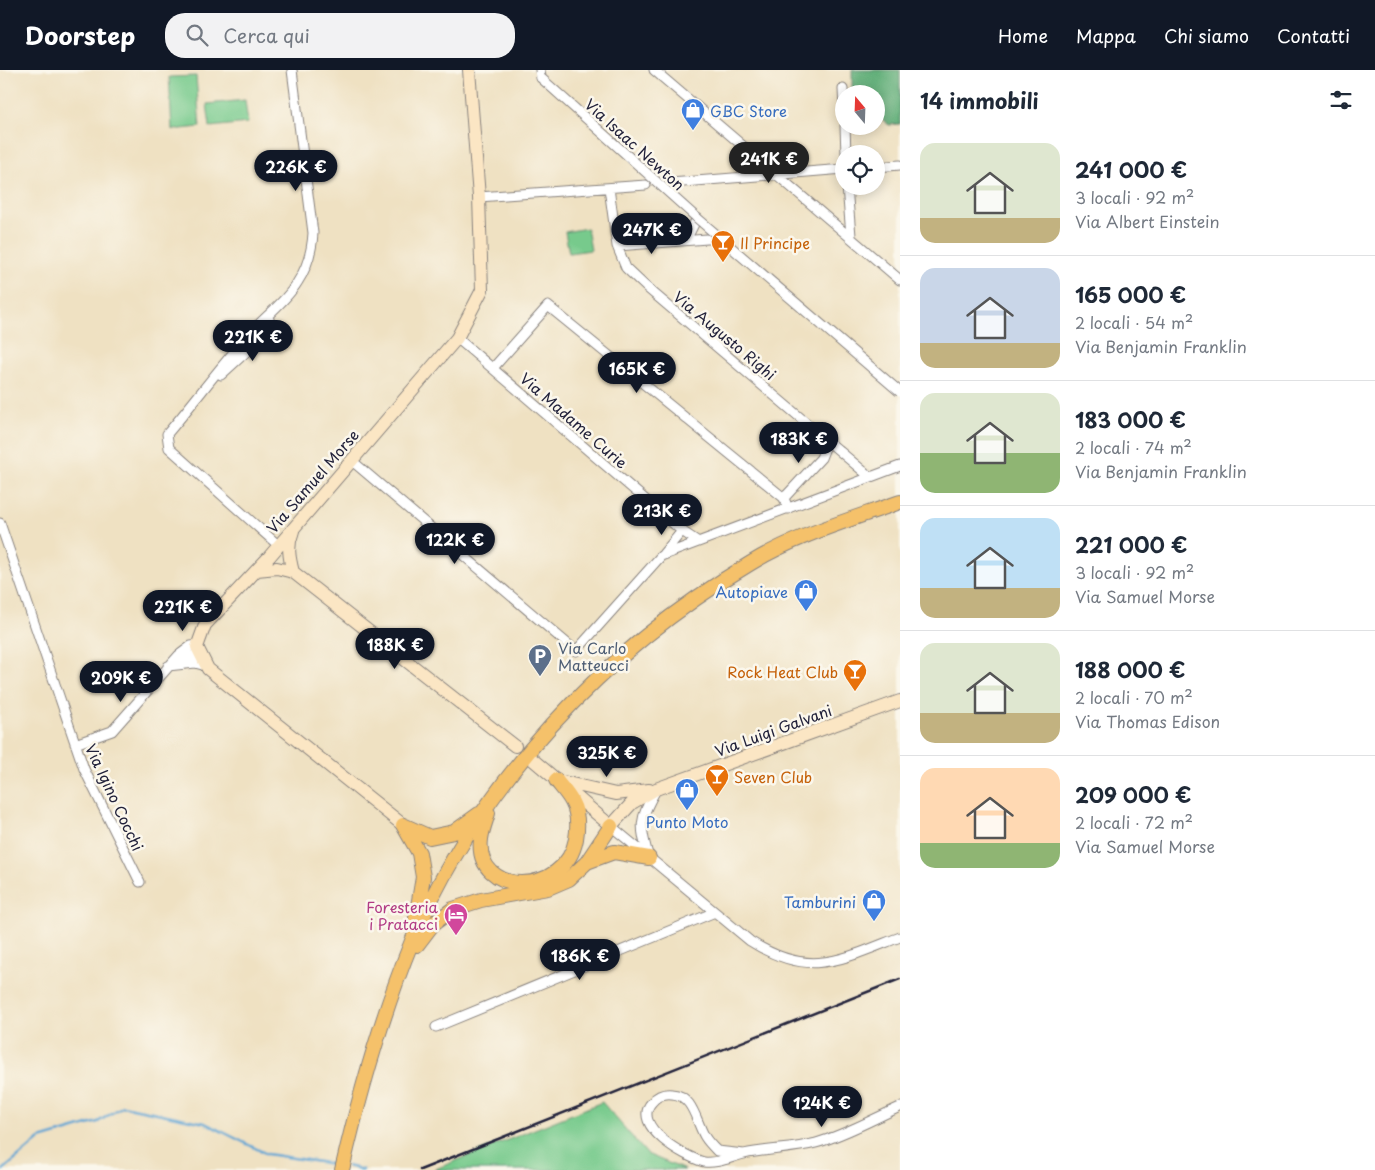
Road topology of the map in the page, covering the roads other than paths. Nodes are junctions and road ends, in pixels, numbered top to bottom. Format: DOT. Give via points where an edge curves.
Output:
graph roads {
  1 [pos="292,70"];
  2 [pos="469,70"];
  3 [pos="540,70"];
  4 [pos="654,70"];
  5 [pos="900,166"];
  6 [pos="885,167"];
  7 [pos="835,171"];
  8 [pos="776,174"];
  9 [pos="671,183"];
  10 [pos="646,185"];
  11 [pos="609,188"];
  12 [pos="848,195"];
  13 [pos="479,198"];
  14 [pos="697,218"];
  15 [pos="851,236"];
  16 [pos="720,238"];
  17 [pos="686,240"];
  18 [pos="617,246"];
  19 [pos="900,280"];
  20 [pos="457,338"];
  21 [pos="493,368"];
  22 [pos="900,392"];
  23 [pos="828,440"];
  24 [pos="351,460"];
  25 [pos="900,466"];
  26 [pos="869,476"];
  27 [pos="784,498"];
  28 [pos="900,502"];
  29 [pos="788,509"];
  30 [pos="0,524"];
  31 [pos="295,526"];
  32 [pos="682,531"];
  33 [pos="698,541"];
  34 [pos="274,551"];
  35 [pos="288,555"];
  36 [pos="661,556"];
  37 [pos="277,568"];
  38 [pos="256,570"];
  39 [pos="293,572"];
  40 [pos="205,625"];
  41 [pos="199,649"];
  42 [pos="179,654"];
  43 [pos="168,666"];
  44 [pos="206,666"];
  45 [pos="900,701"];
  46 [pos="75,744"];
  47 [pos="515,746"];
  48 [pos="532,759"];
  49 [pos="556,780"];
  50 [pos="656,789"];
  51 [pos="492,798"];
  52 [pos="484,810"];
  53 [pos="403,825"];
  54 [pos="609,829"];
  55 [pos="649,858"];
  56 [pos="587,862"];
  57 [pos="541,881"];
  58 [pos="140,882"];
  59 [pos="715,912"];
  60 [pos="900,937"];
  61 [pos="412,943"];
  62 [pos="407,960"];
  63 [pos="436,1028"];
  64 [pos="900,1107"];
  65 [pos="744,1154"];
  66 [pos="342,1170"];
  1 -- 34 [label="street" via="311,215 312,247 298,283 274,311 255,344 204,390 167,434 169,448"];
  2 -- 13 [label="street, Via Samuel Morse"];
  3 -- 14 [label="street, Via Isaac Newton, bridge" via="540,78"];
  4 -- 8 [label="street"];
  5 -- 6 [label="street"];
  7 -- 8 [label="street"];
  8 -- 9 [label="street"];
  8 -- 15 [label="street"];
  10 -- 11 [label="street"];
  11 -- 13 [label="street"];
  11 -- 18 [label="street, Via Augusto Righi"];
  12 -- 15 [label="street"];
  13 -- 20 [label="street, Via Samuel Morse" via="482,290"];
  14 -- 16 [label="street, Via Isaac Newton, bridge"];
  14 -- 17 [label="street"];
  15 -- 19 [label="street"];
  16 -- 17 [label="street"];
  16 -- 22 [label="street, Via Isaac Newton, bridge"];
  17 -- 18 [label="street"];
  18 -- 23 [label="street, Via Augusto Righi" via="626,268 645,286"];
  20 -- 21 [label="street, Via Madame Curie"];
  20 -- 24 [label="street, Via Samuel Morse"];
  21 -- 27 [label="street" via="548,306"];
  21 -- 32 [label="street, Via Madame Curie"];
  23 -- 26 [label="street, Via Augusto Righi"];
  23 -- 27 [label="street" via="821,458"];
  24 -- 31 [label="street, Via Samuel Morse"];
  24 -- 36 [label="street" via="576,651"];
  25 -- 26 [label="street"];
  26 -- 29 [label="street"];
  27 -- 29 [label="street"];
  28 -- 51 [label="main road" via="823,529 752,562 681,609 614,661 532,747"];
  29 -- 33 [label="street"];
  30 -- 46 [label="street, Via Igino Cocchi"];
  31 -- 34 [label="street, Via Samuel Morse"];
  31 -- 35 [label="street" via="289,539"];
  32 -- 33 [label="street, Via Madame Curie"];
  32 -- 36 [label="street"];
  33 -- 36 [label="street"];
  34 -- 35 [label="street"];
  34 -- 37 [label="street"];
  34 -- 38 [label="street, Via Samuel Morse"];
  35 -- 39 [label="street"];
  37 -- 38 [label="street"];
  37 -- 39 [label="street"];
  38 -- 40 [label="street, Via Samuel Morse"];
  39 -- 47 [label="street"];
  40 -- 41 [label="street, Via Samuel Morse"];
  40 -- 42 [label="street"];
  41 -- 42 [label="street" via="191,646"];
  41 -- 43 [label="street"];
  41 -- 44 [label="street"];
  42 -- 43 [label="street"];
  43 -- 44 [label="street" via="195,663"];
  43 -- 46 [label="street" via="112,731"];
  44 -- 53 [label="street"];
  45 -- 50 [label="street, Via Luigi Galvani"];
  46 -- 58 [label="street, Via Igino Cocchi" via="84,769"];
  48 -- 49 [label="street"];
  49 -- 50 [label="street, Via Luigi Galvani" via="616,794"];
  49 -- 54 [label="street"];
  49 -- 57 [label="main road" via="572,802 578,830 567,860"];
  50 -- 54 [label="street, Via Luigi Galvani" via="632,803"];
  50 -- 55 [label="street" via="643,814 642,833"];
  51 -- 52 [label="main road"];
  51 -- 57 [label="main road" via="481,840 488,868 517,884"];
  52 -- 53 [label="main road" via="454,832 430,837"];
  52 -- 61 [label="main road" via="441,882"];
  53 -- 61 [label="main road" via="419,852 423,877"];
  54 -- 55 [label="street"];
  54 -- 56 [label="main road"];
  54 -- 57 [label="main road" via="568,870"];
  55 -- 56 [label="main road" via="614,852"];
  55 -- 59 [label="street"];
  56 -- 62 [label="main road" via="559,885 481,900 454,909 433,924"];
  59 -- 60 [label="street" via="771,955 792,962 816,964 843,960"];
  59 -- 63 [label="street"];
  61 -- 62 [label="main road"];
  62 -- 66 [label="main road" via="385,1014 358,1100"];
  64 -- 65 [label="street" via="816,1143"];
  65 -- 65 [label="street" via="717,1151 705,1137 684,1098 665,1094 650,1104 647,1121 651,1129 684,1153 704,1162 718,1162"];
}
